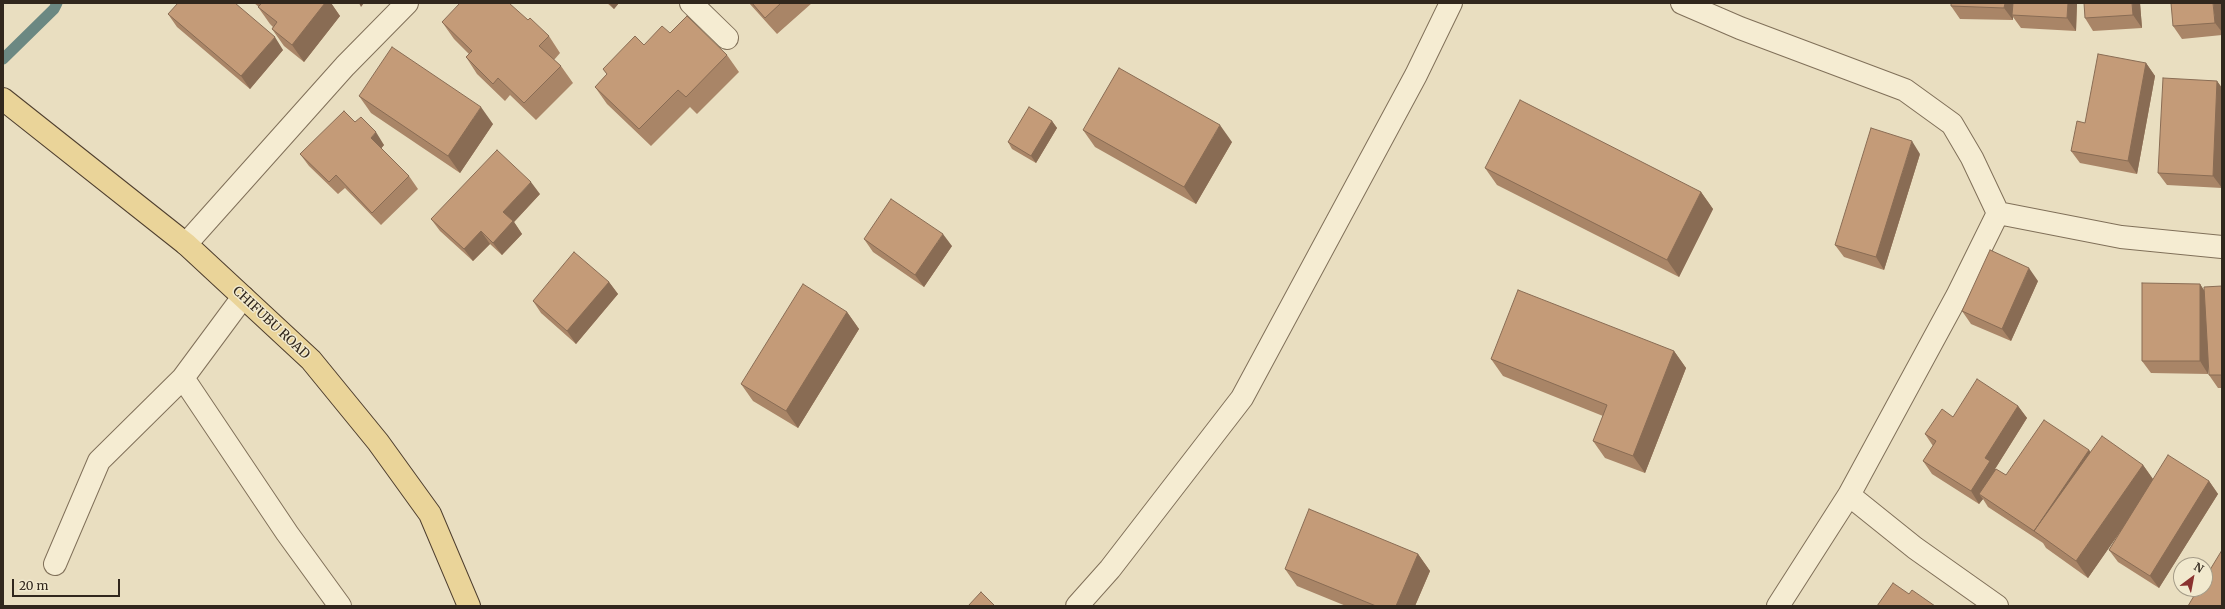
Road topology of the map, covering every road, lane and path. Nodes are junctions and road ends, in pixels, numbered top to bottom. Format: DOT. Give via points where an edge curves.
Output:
graph roads {
  1 [pos="407,3"];
  2 [pos="691,3"];
  3 [pos="1450,3"];
  4 [pos="1682,3"];
  5 [pos="727,38"];
  6 [pos="3,99"];
  7 [pos="1998,212"];
  8 [pos="186,244"];
  9 [pos="2222,247"];
  10 [pos="243,297"];
  11 [pos="183,378"];
  12 [pos="1849,495"];
  13 [pos="56,564"];
  14 [pos="340,606"];
  15 [pos="469,606"];
  16 [pos="1077,606"];
  17 [pos="1778,606"];
  18 [pos="1997,606"];
  1 -- 8 [label="street" via="345,66"];
  2 -- 5 [label="street"];
  3 -- 16 [label="street" via="1416,74 1242,398 1110,569"];
  4 -- 7 [label="street" via="1740,28 1905,90 1952,124"];
  6 -- 8 [label="main road, CHIFUBU ROAD"];
  7 -- 9 [label="street" via="2121,237"];
  7 -- 12 [label="street" via="1957,296"];
  8 -- 10 [label="main road, CHIFUBU ROAD"];
  10 -- 11 [label="street"];
  10 -- 15 [label="main road, CHIFUBU ROAD" via="311,360 378,442 430,514"];
  11 -- 13 [label="street" via="99,461"];
  11 -- 14 [label="street" via="287,533"];
  12 -- 17 [label="street"];
  12 -- 18 [label="street" via="1915,548"];
}
